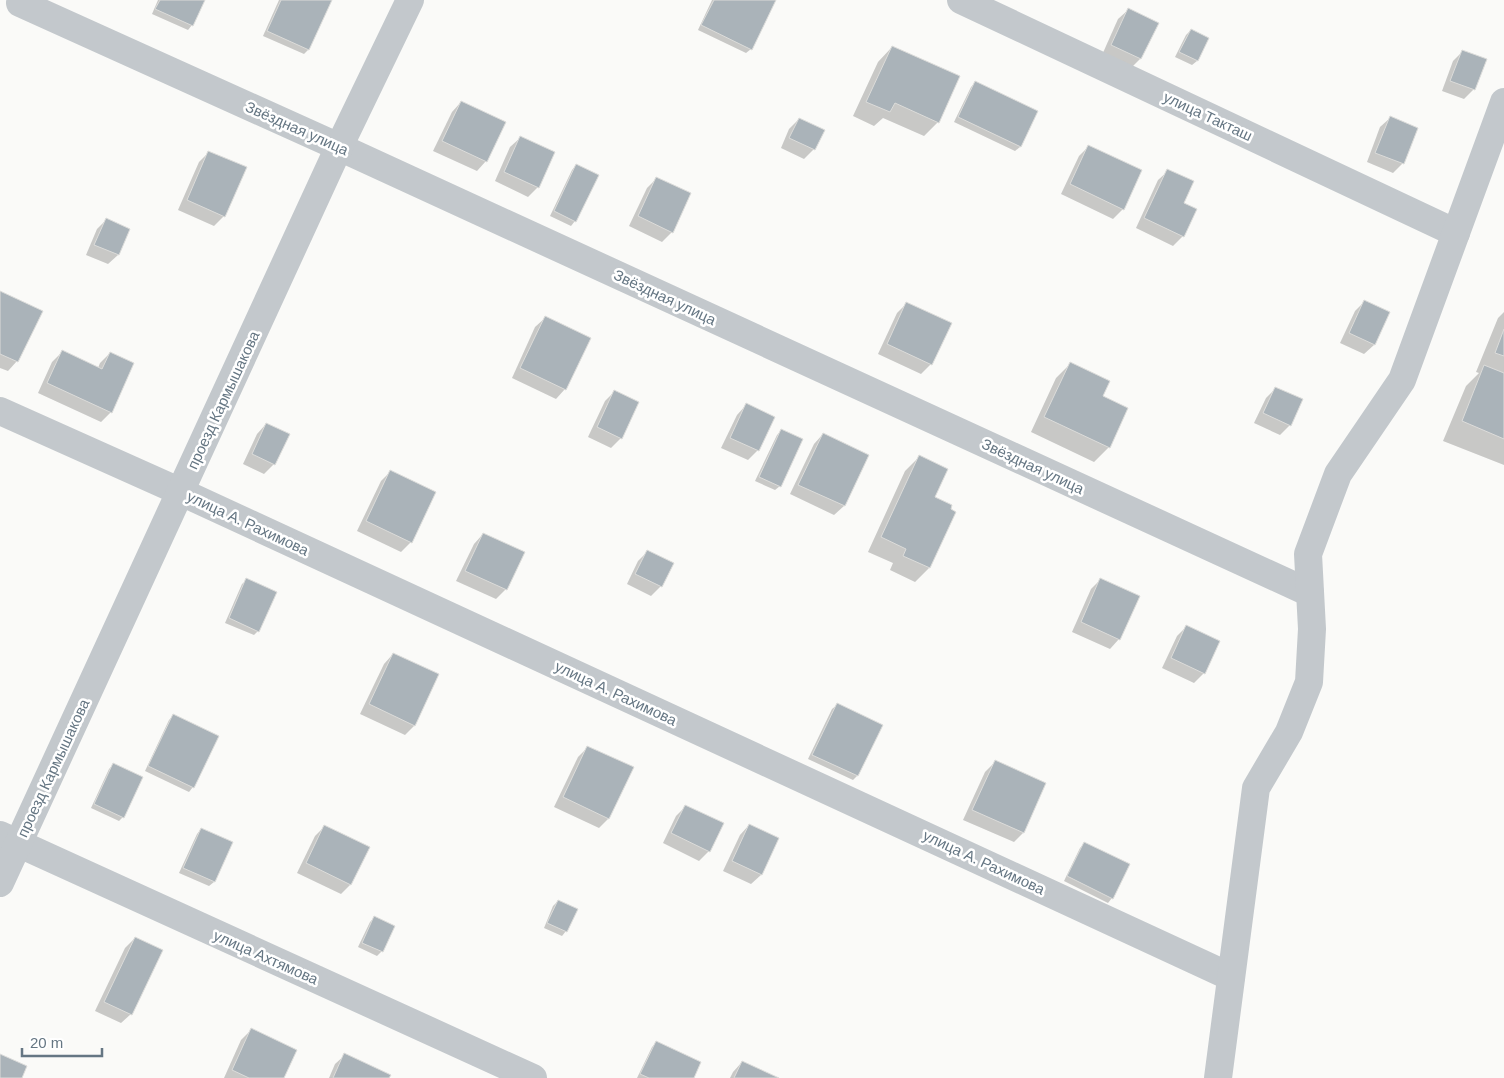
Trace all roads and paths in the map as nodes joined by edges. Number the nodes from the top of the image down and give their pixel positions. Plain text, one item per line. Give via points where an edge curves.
1 (410, 0) edge
2 (961, 0) edge
3 (20, 3) dead end
4 (1504, 102) edge
5 (339, 147) junction
6 (1456, 233) junction
7 (0, 411) edge
8 (181, 492) junction
9 (1310, 593) junction
10 (9, 839) edge
11 (0, 883) edge
12 (1231, 977) junction
13 (533, 1078) edge
14 (1218, 1078) edge

1 - 5 street, проезд Кармышакова
2 - 6 street, улица Такташ
3 - 5 street, Звёздная улица
4 - 6 street
5 - 8 street, проезд Кармышакова
5 - 9 street, Звёздная улица
6 - 9 street via 1402,380 1338,474 1308,554
7 - 8 street, улица А. Рахимова
8 - 10 street, проезд Кармышакова
8 - 12 street, улица А. Рахимова
9 - 12 street via 1309,682 1289,732 1256,788
10 - 11 street, проезд Кармышакова
10 - 13 street, улица Ахтямова
12 - 14 street

